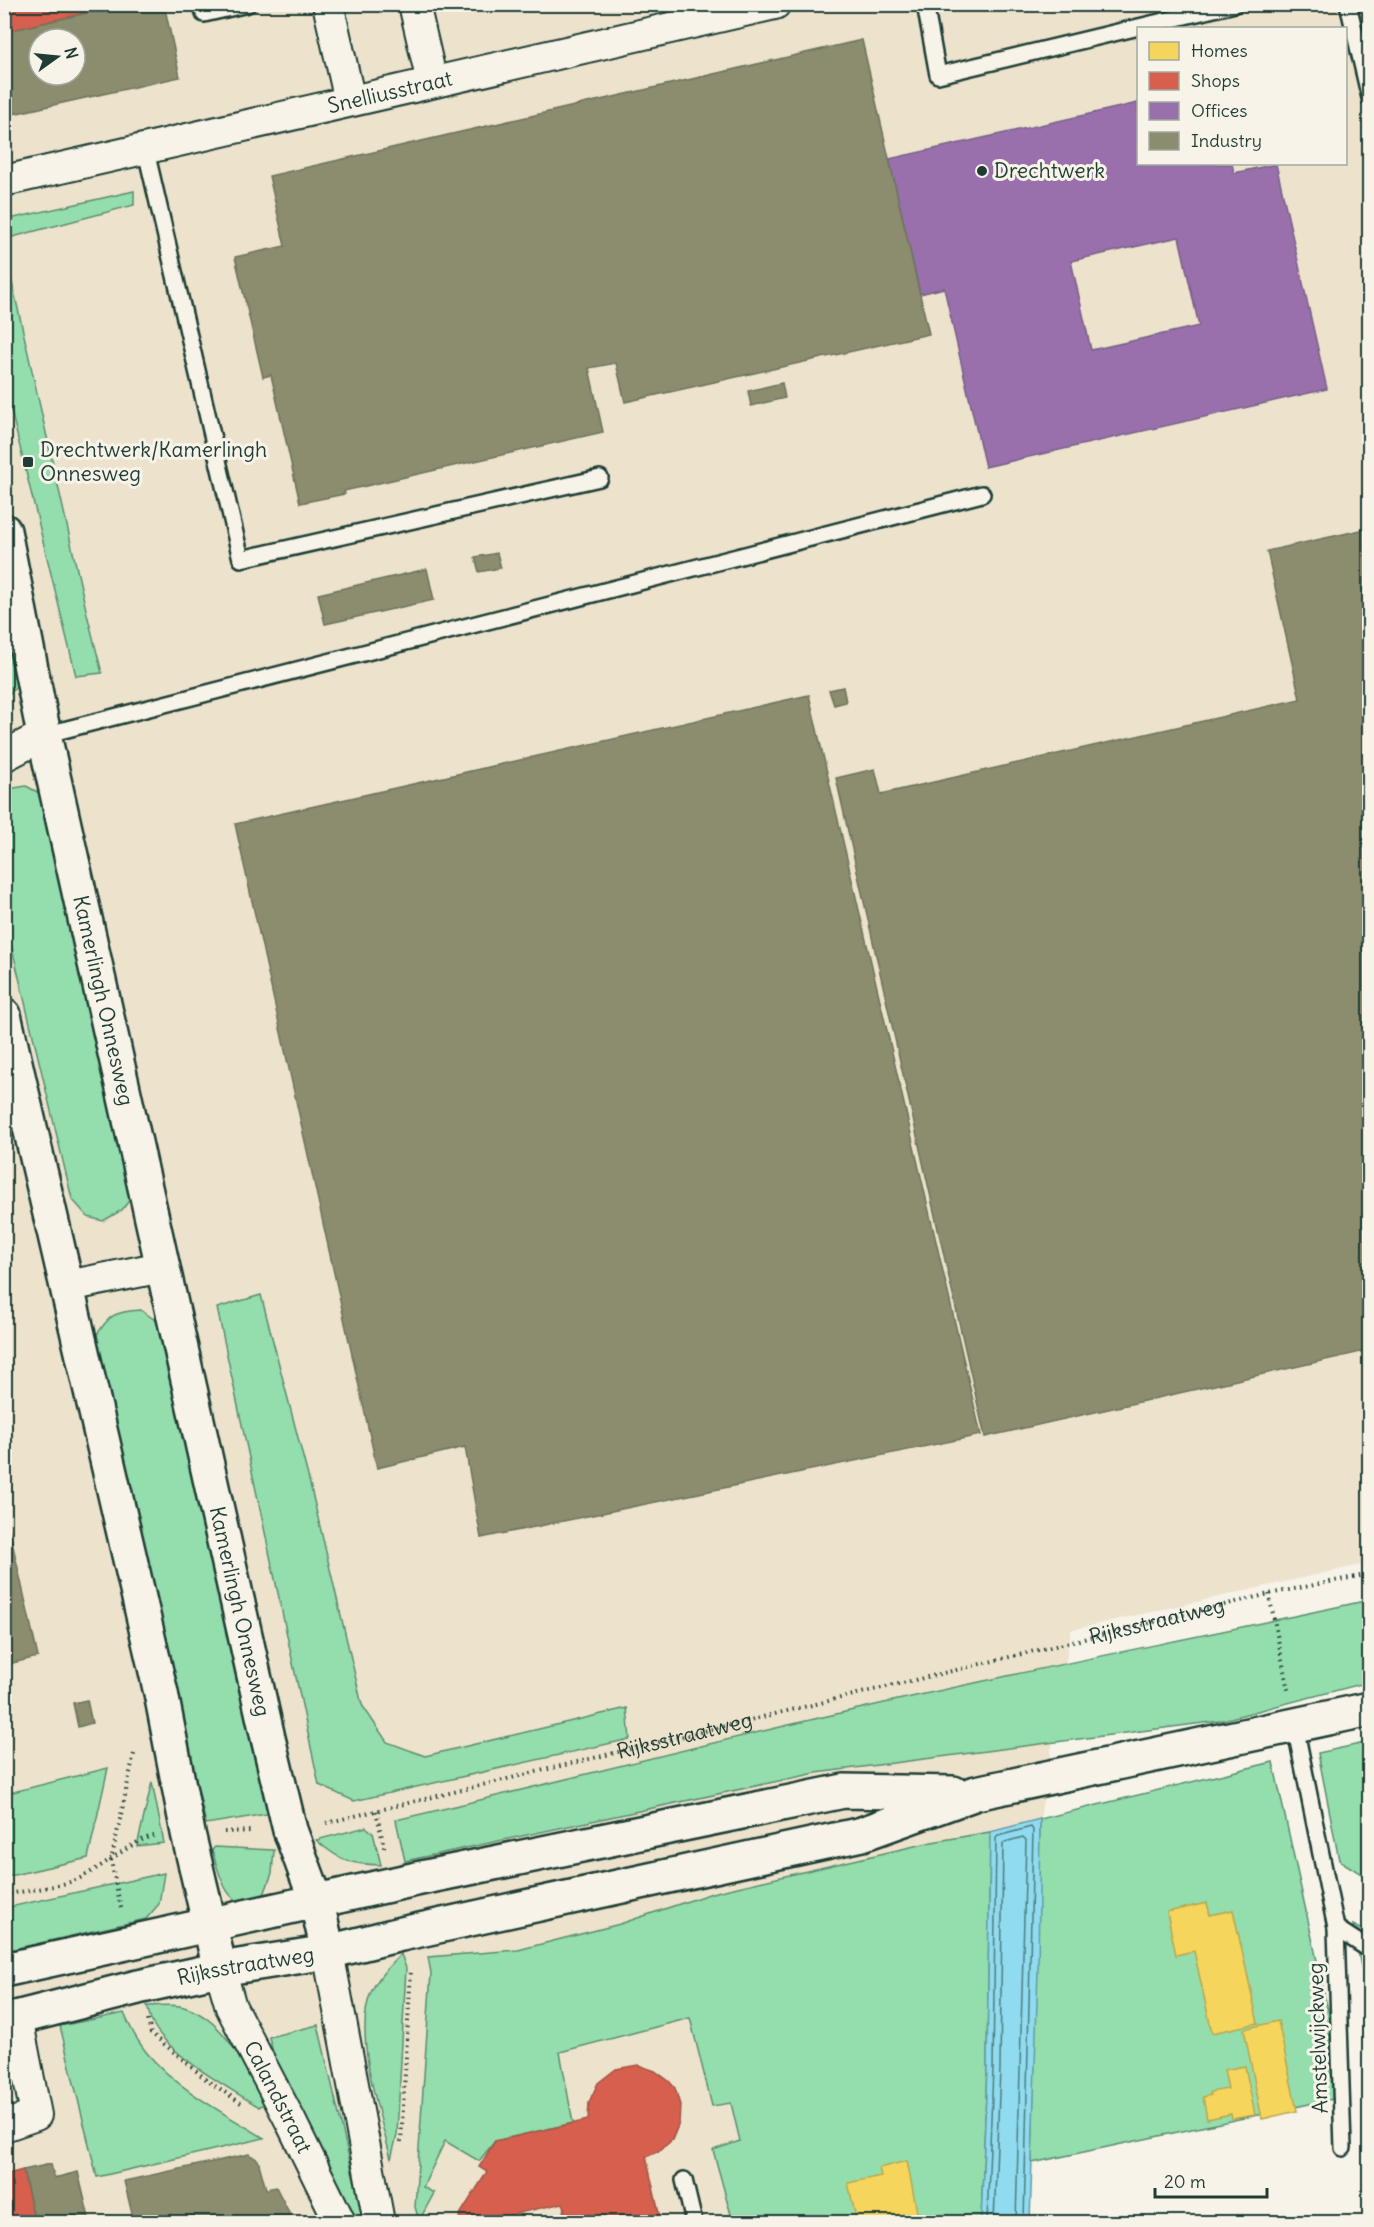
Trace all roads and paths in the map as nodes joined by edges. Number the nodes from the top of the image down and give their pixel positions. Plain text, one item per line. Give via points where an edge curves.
1 (202, 4) edge
2 (248, 4) edge
3 (328, 4) edge
4 (414, 4) edge
5 (775, 4) edge
6 (925, 4) edge
7 (1234, 4) edge
8 (1348, 4) edge
9 (1137, 27) edge
10 (1138, 27) edge
11 (432, 82) junction
12 (1370, 98) edge
13 (350, 100) junction
14 (145, 147) junction
15 (4, 181) edge
16 (600, 478) dead end
17 (982, 494) dead end
18 (4, 531) edge
19 (44, 735) junction
20 (4, 756) edge
21 (4, 1015) edge
22 (162, 1267) junction
23 (68, 1286) junction
24 (1370, 1574) edge
25 (1269, 1594) junction
26 (1370, 1709) edge
27 (1295, 1726) junction
28 (976, 1793) junction
29 (376, 1811) junction
30 (290, 1830) junction
31 (188, 1833) junction
32 (392, 1885) junction
33 (4, 1895) edge
34 (317, 1903) junction
35 (209, 1926) junction
36 (1336, 1928) junction
37 (401, 1934) junction
38 (1370, 1950) edge
39 (328, 1952) junction
40 (220, 1969) junction
41 (4, 1970) edge
42 (11, 2019) edge
43 (4, 2127) edge
44 (400, 2145) dead end
45 (1343, 2148) dead end
46 (684, 2180) dead end
47 (340, 2223) edge
48 (380, 2223) edge
49 (694, 2223) edge

1 - 2 lane via 204,14
3 - 13 street
4 - 11 street
5 - 11 street, Snelliusstraat
6 - 9 lane via 938,75
7 - 10 lane
8 - 12 lane
11 - 13 street, Snelliusstraat
13 - 14 street, Snelliusstraat
14 - 15 street, Snelliusstraat
14 - 16 lane via 241,559
17 - 19 lane
18 - 19 street, Kamerlingh Onnesweg
19 - 20 street
19 - 22 street, Kamerlingh Onnesweg
21 - 23 street
22 - 23 street
22 - 30 street, Kamerlingh Onnesweg
23 - 31 street via 161,1693
24 - 25 path, Rijksstraatweg
25 - 27 path
25 - 29 path, Rijksstraatweg
26 - 27 street, Rijksstraatweg
27 - 28 street, Rijksstraatweg
27 - 36 lane, Amstelwijckweg
28 - 32 street, Rijksstraatweg via 844,1791
28 - 37 street, Rijksstraatweg via 862,1834
29 - 30 path, Rijksstraatweg
29 - 32 path
30 - 31 path, Rijksstraatweg
30 - 34 street, Kamerlingh Onnesweg
31 - 33 path, Rijksstraatweg via 146,1837 74,1881
31 - 35 street
32 - 34 street, Rijksstraatweg
34 - 35 street, Rijksstraatweg
34 - 39 street, Kamerlingh Onnesweg
35 - 40 street
35 - 41 street, Rijksstraatweg
36 - 38 lane
36 - 45 lane, Amstelwijckweg
37 - 39 street, Rijksstraatweg
37 - 44 path via 411,1966
39 - 40 street, Rijksstraatweg
39 - 48 street
40 - 42 street, Rijksstraatweg
40 - 47 street, Calandstraat via 231,2007
42 - 43 street via 36,2115
46 - 49 lane

